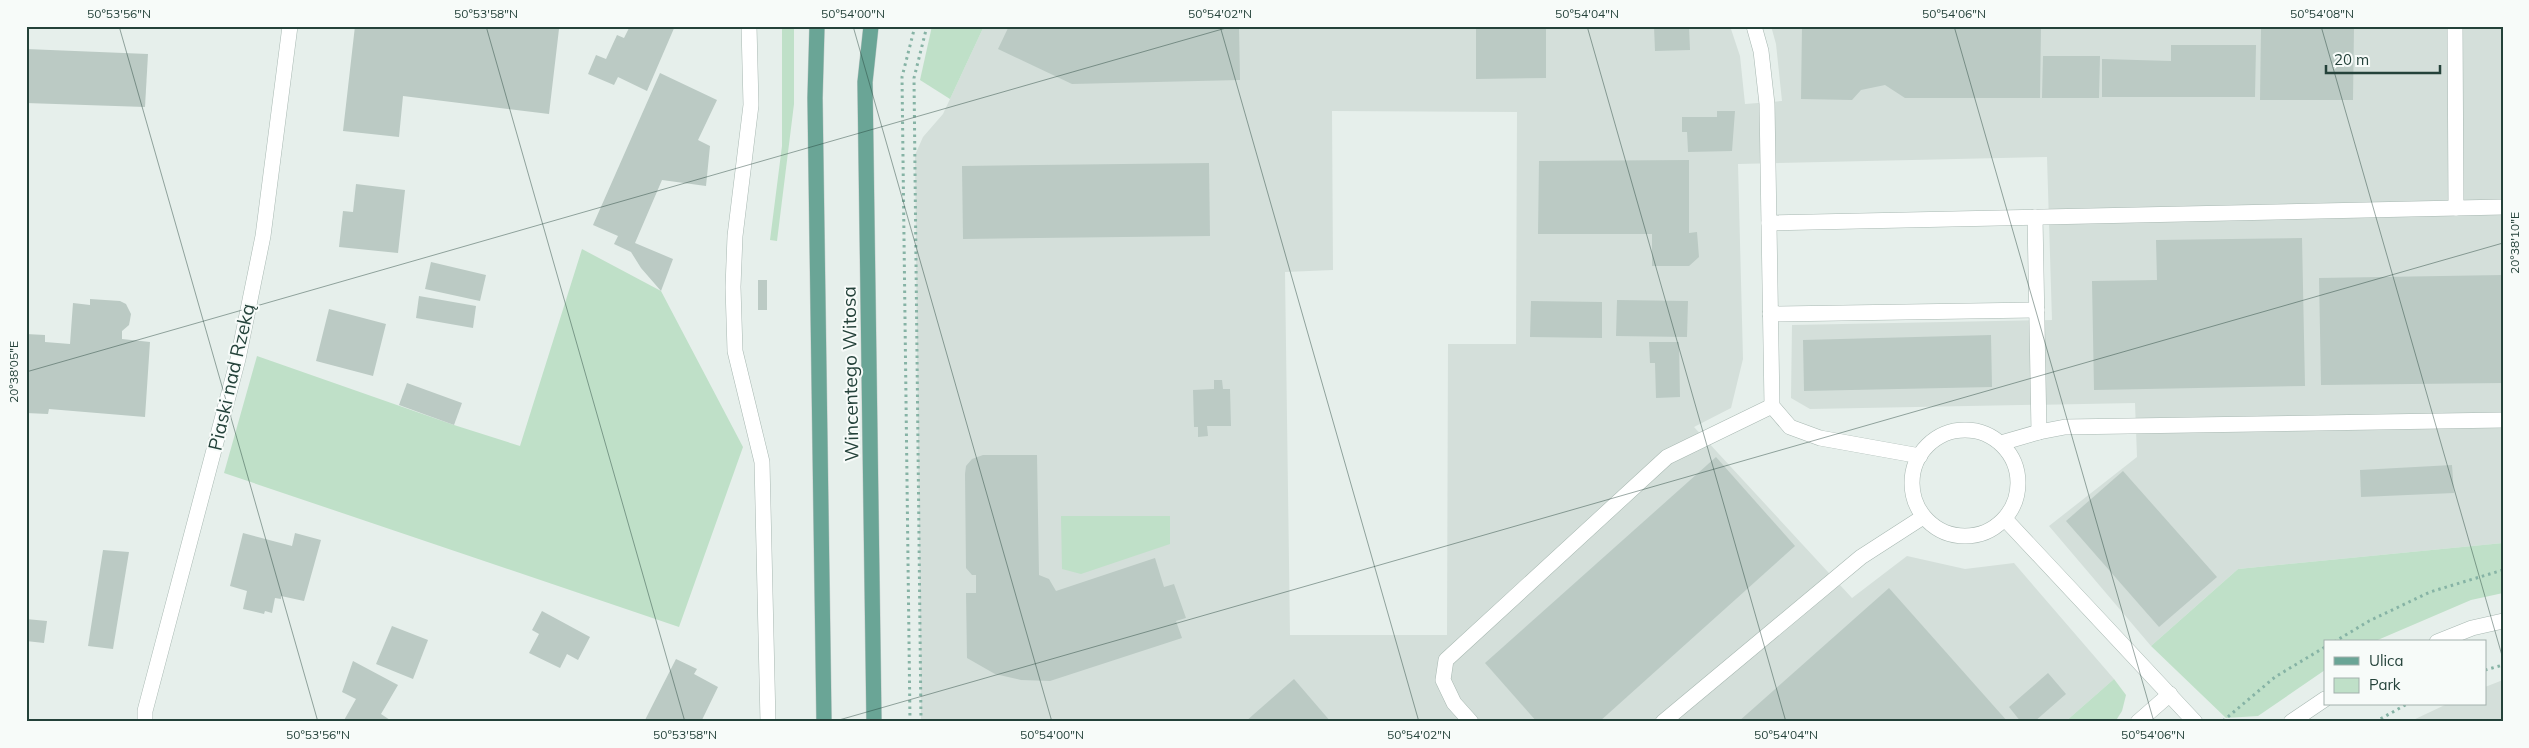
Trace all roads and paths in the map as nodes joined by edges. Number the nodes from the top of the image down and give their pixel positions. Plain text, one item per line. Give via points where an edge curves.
1 (290, 26) edge
2 (749, 26) edge
3 (817, 26) edge
4 (871, 26) edge
5 (915, 26) edge
6 (927, 26) edge
7 (1754, 26) edge
8 (2455, 26) edge
9 (2503, 207) edge
10 (2456, 208) junction
11 (2035, 217) junction
12 (1769, 223) junction
13 (2037, 310) junction
14 (1770, 314) junction
15 (1772, 406) junction
16 (2503, 420) edge
17 (2039, 432) junction
18 (2001, 443) junction
19 (1920, 456) junction
20 (1923, 517) junction
21 (2005, 519) junction
22 (2503, 570) edge
23 (2503, 620) edge
24 (2337, 640) edge
25 (2443, 640) edge
26 (2324, 648) edge
27 (2503, 665) edge
28 (2486, 670) edge
29 (2170, 694) junction
30 (2324, 700) edge
31 (2404, 706) edge
32 (144, 722) edge
33 (768, 722) edge
34 (824, 722) edge
35 (874, 722) edge
36 (910, 722) edge
37 (921, 722) edge
38 (1471, 722) edge
39 (1663, 722) edge
40 (2138, 722) edge
41 (2195, 722) edge
42 (2222, 722) edge
43 (2291, 722) edge
44 (2376, 722) edge

1 - 32 street, Piaski nad Rzeką via 262,236 238,359
2 - 33 street via 751,106 735,236 734,333 735,351 762,462
3 - 34 main road, Wincentego Witosa
4 - 35 main road, Wincentego Witosa via 865,82
5 - 36 path via 902,77
6 - 37 path via 914,78
7 - 12 street via 1761,51 1767,104
8 - 10 street
9 - 10 street
10 - 11 street
11 - 12 street
11 - 13 street
12 - 14 street
13 - 14 street
13 - 17 street
14 - 15 street
15 - 19 street via 1790,427 1820,438
15 - 38 street via 1667,457 1446,660 1444,680 1454,703
16 - 17 street via 2065,427
17 - 18 street
18 - 19 street via 1987,434 1953,431 1938,437
18 - 21 street via 2012,456 2018,472 2014,505
19 - 20 street via 1912,482 1915,501
20 - 21 street via 1937,529 1954,536 1973,536 1991,531
20 - 39 street via 1854,562
21 - 29 street
22 - 24 path via 2430,592 2369,620
23 - 25 street
26 - 42 path via 2275,677
27 - 28 path
29 - 40 street
29 - 41 street
30 - 43 street
31 - 44 path

